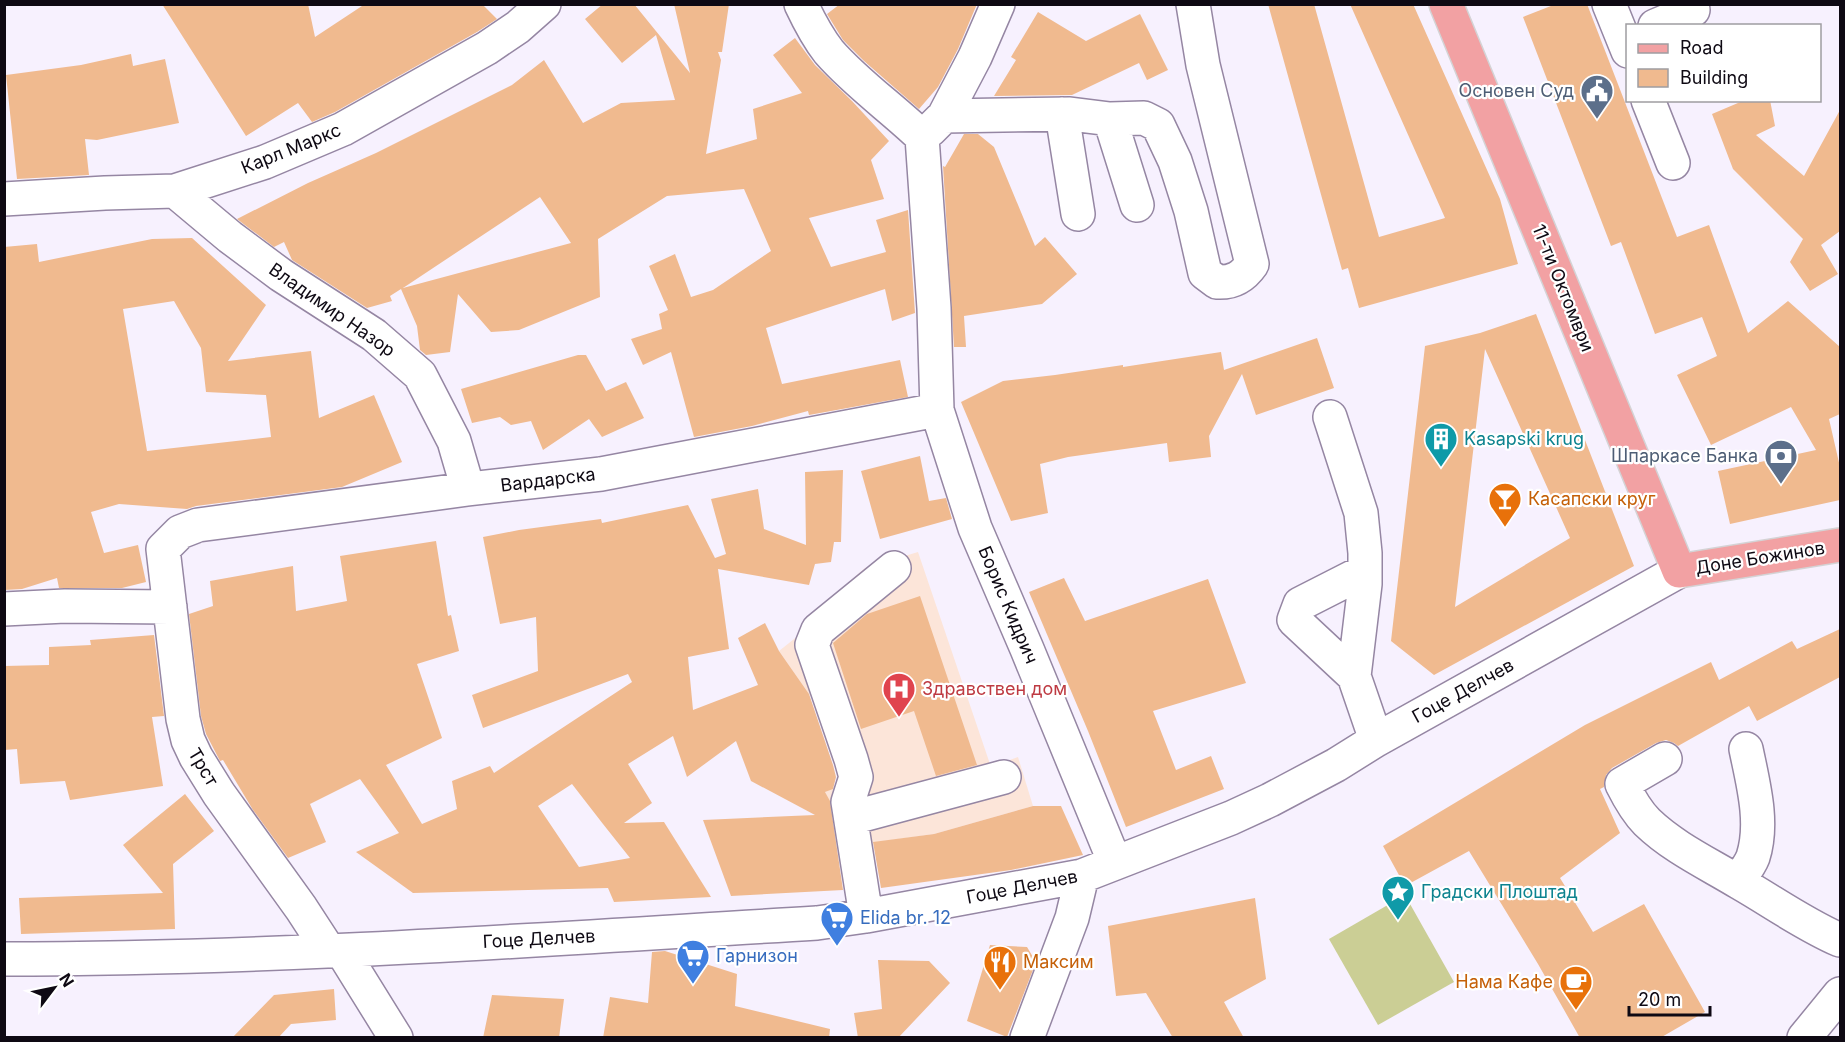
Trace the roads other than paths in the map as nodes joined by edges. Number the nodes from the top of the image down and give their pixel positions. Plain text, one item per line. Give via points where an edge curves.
1 (544, 4) edge
2 (801, 4) edge
3 (998, 4) edge
4 (1193, 4) edge
5 (1446, 4) edge
6 (1609, 4) edge
7 (1693, 10) dead end
8 (1660, 24) edge
9 (1626, 42) edge
10 (1649, 102) edge
11 (1062, 114) junction
12 (1110, 119) junction
13 (933, 127) junction
14 (1673, 163) dead end
15 (175, 191) junction
16 (4, 199) edge
17 (1137, 205) dead end
18 (1078, 214) dead end
19 (937, 410) junction
20 (1330, 417) dead end
21 (468, 489) junction
22 (1840, 545) edge
23 (163, 549) joint
24 (894, 568) dead end
25 (1679, 571) junction
26 (1365, 584) junction
27 (170, 607) junction
28 (4, 609) edge
29 (1354, 676) junction
30 (1376, 740) junction
31 (1746, 749) dead end
32 (1665, 759) dead end
33 (1004, 777) dead end
34 (851, 818) junction
35 (1115, 863) junction
36 (1082, 876) junction
37 (1738, 881) junction
38 (866, 916) junction
39 (1840, 940) edge
40 (335, 951) junction
41 (4, 959) edge
42 (1840, 994) edge
43 (396, 1038) edge
44 (1027, 1038) edge
45 (1804, 1038) edge

1 - 15 street, Карл Маркс via 487,48 343,129 265,162
2 - 13 street via 829,52 864,86 901,117
3 - 13 street via 975,57
4 - 12 street via 1203,65 1252,264 1245,274 1225,283 1205,273 1191,211 1158,125 1144,118
5 - 25 main road, 11-ти Октомври
6 - 9 street
7 - 8 street
10 - 14 street
11 - 12 street
11 - 13 street
11 - 18 street
12 - 17 street
13 - 19 street, Борис Кидрич
15 - 16 street, Карл Маркс
15 - 21 street, Владимир Назор via 281,275 374,335 420,375 454,441
19 - 21 street, Вардарска via 601,474
19 - 35 street, Борис Кидрич via 975,528
20 - 26 street via 1361,513
21 - 23 street, Вардарска via 198,525 180,532
22 - 25 main road, Доне Божинов
23 - 27 street, Трст
24 - 34 street via 818,630 812,645 854,768 848,802
25 - 30 street, Гоце Делчев
26 - 29 street
26 - 29 street via 1353,578 1300,603 1294,620
27 - 28 street
27 - 40 street, Трст via 183,719 196,757
29 - 30 street
30 - 35 street, Гоце Делчев via 1270,800
31 - 37 street via 1758,828 1753,858
32 - 37 street via 1622,784 1631,803 1664,836
33 - 34 street
34 - 38 street
35 - 36 street, Гоце Делчев
36 - 38 street, Гоце Делчев
36 - 44 street via 1072,918
37 - 39 street
38 - 40 street, Гоце Делчев via 817,923
40 - 41 street, Гоце Делчев
40 - 43 street, Трст
42 - 45 street

